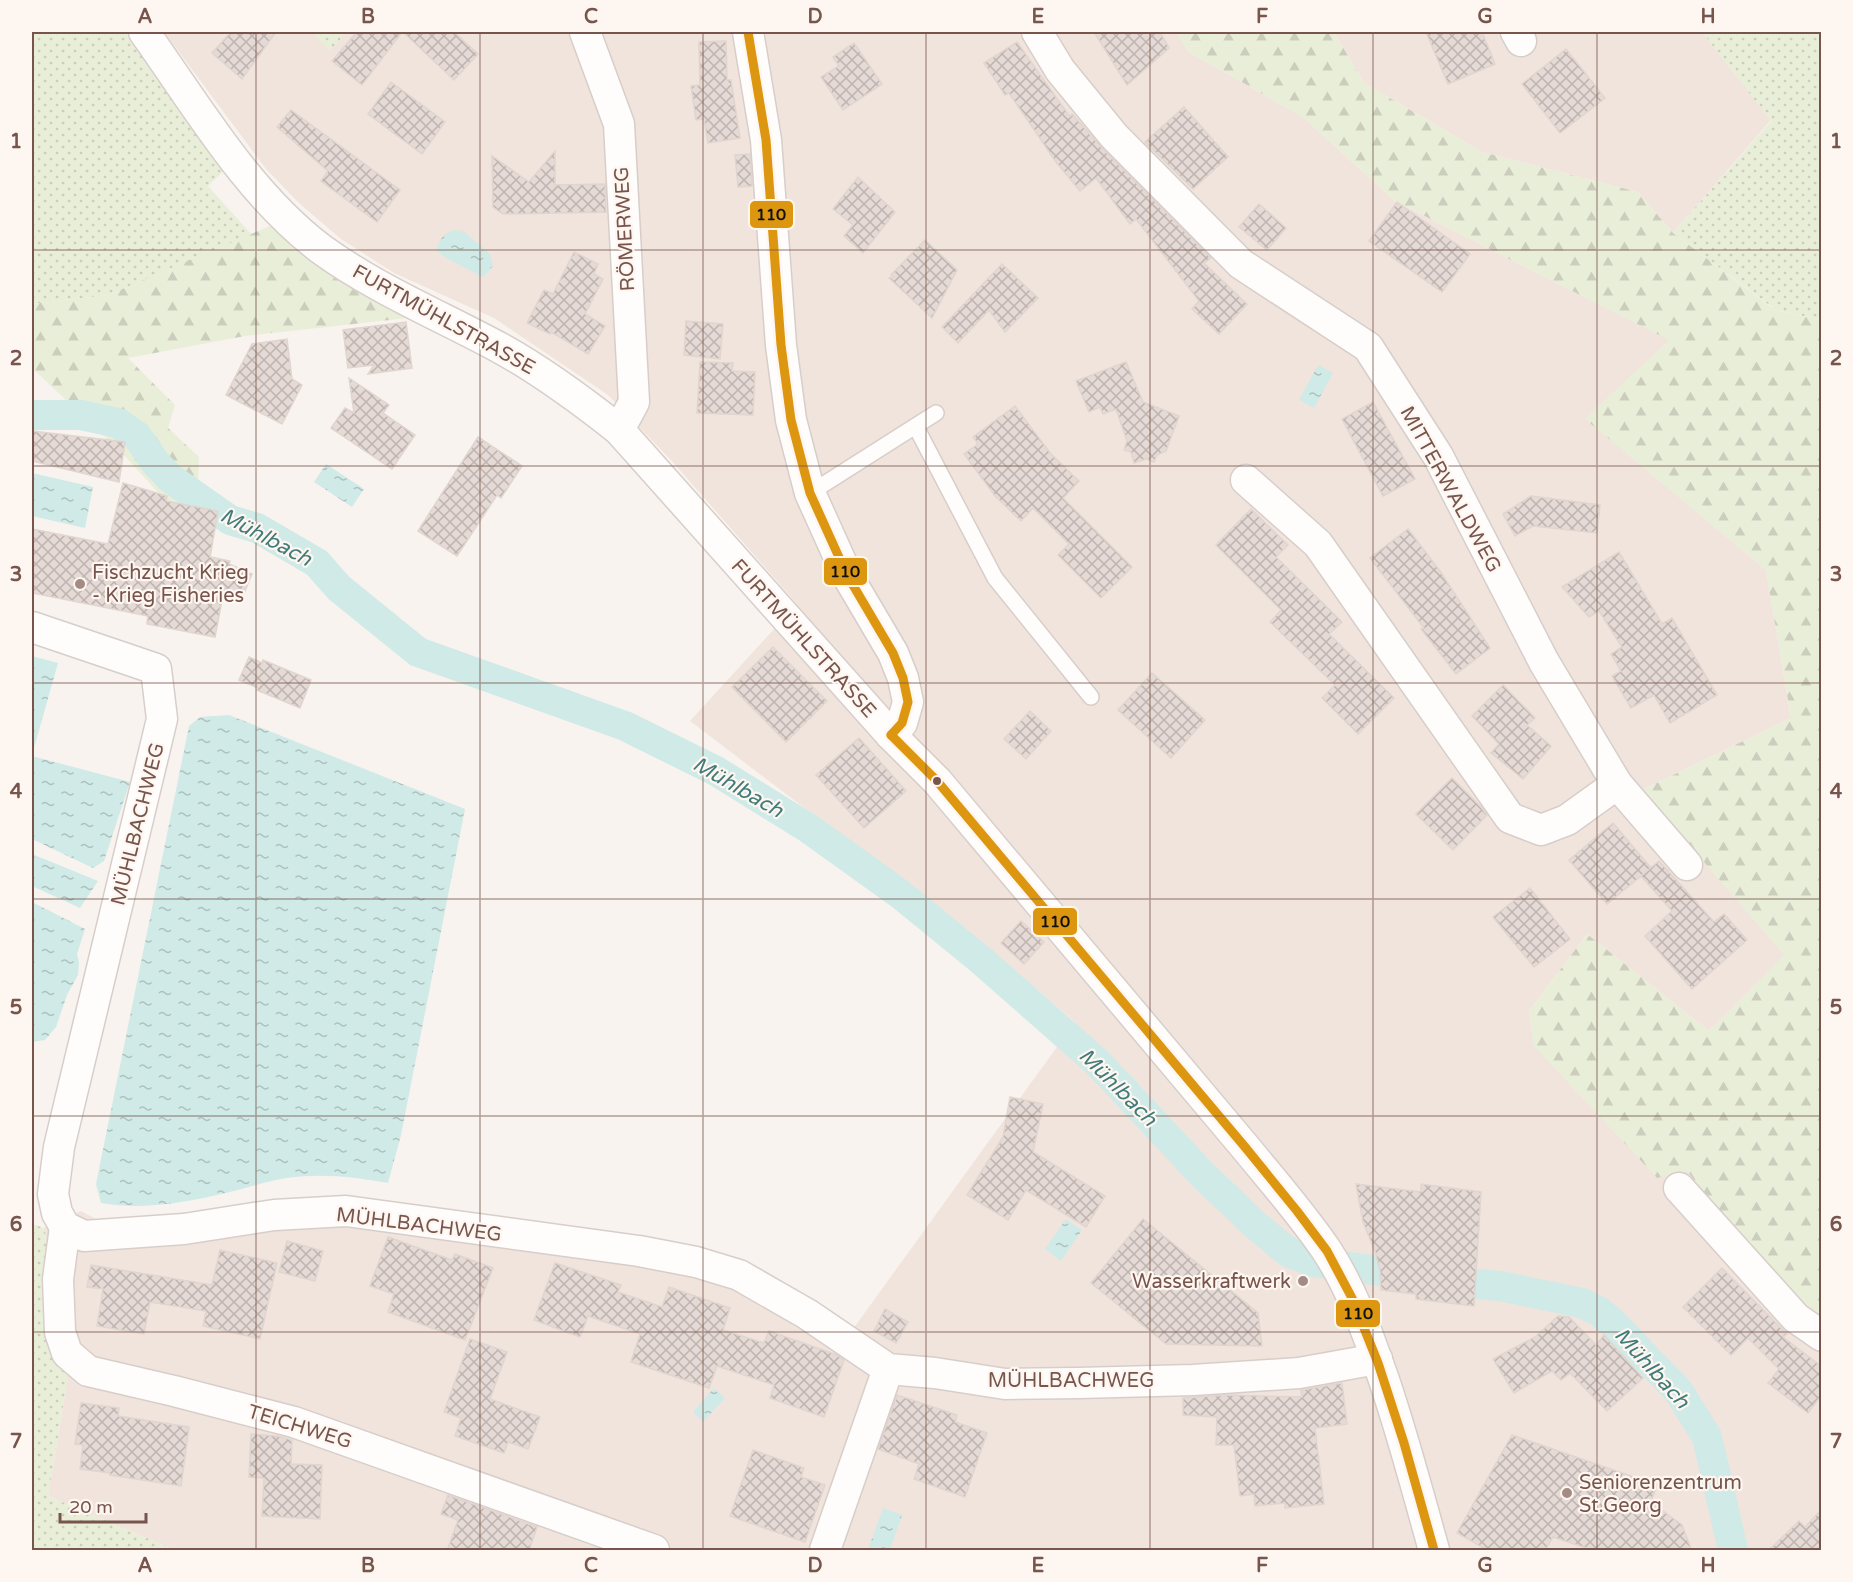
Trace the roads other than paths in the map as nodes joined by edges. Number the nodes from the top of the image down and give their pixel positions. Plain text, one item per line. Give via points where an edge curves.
1 (144, 32) edge
2 (585, 32) edge
3 (748, 32) edge
4 (1037, 32) edge
5 (936, 413) dead end
6 (916, 426) junction
7 (619, 430) junction
8 (1246, 480) dead end
9 (810, 493) junction
10 (32, 627) edge
11 (1091, 697) dead end
12 (891, 735) junction
13 (1617, 784) junction
14 (1687, 865) dead end
15 (1678, 1188) dead end
16 (65, 1227) junction
17 (1821, 1336) edge
18 (1377, 1359) junction
19 (888, 1369) junction
20 (654, 1551) edge
21 (825, 1551) edge
22 (1434, 1551) edge

1 - 7 street, FURTMÜHLSTRASSE via 234,158 274,206 321,248 371,280 510,354 573,394
2 - 7 street, RÖMERWEG via 619,124 634,402
3 - 9 street via 766,140 789,409
4 - 13 street, MITTERWALDWEG via 1060,70 1114,136 1241,264 1368,347 1438,456 1544,662
5 - 6 lane
6 - 9 lane
6 - 11 lane via 995,578
7 - 12 street, FURTMÜHLSTRASSE
8 - 13 street via 1318,544 1510,818 1540,830 1567,820
9 - 12 street via 847,575 893,653 903,678 908,702 902,723
10 - 16 street, MÜHLBACHWEG via 156,669 162,719 59,1147 53,1194
12 - 18 street, FURTMÜHLSTRASSE via 937,781 1294,1206 1327,1251 1350,1292
13 - 14 street, MITTERWALDWEG
15 - 17 street via 1796,1318
16 - 19 street, MÜHLBACHWEG via 84,1236 346,1211 639,1251 739,1275 807,1314
16 - 20 street, TEICHWEG via 58,1279 60,1332 67,1353 88,1371 294,1422
18 - 19 street, MÜHLBACHWEG via 1299,1373 1058,1383 1005,1384
18 - 22 street, FURTMÜHLSTRASSE
19 - 21 street

